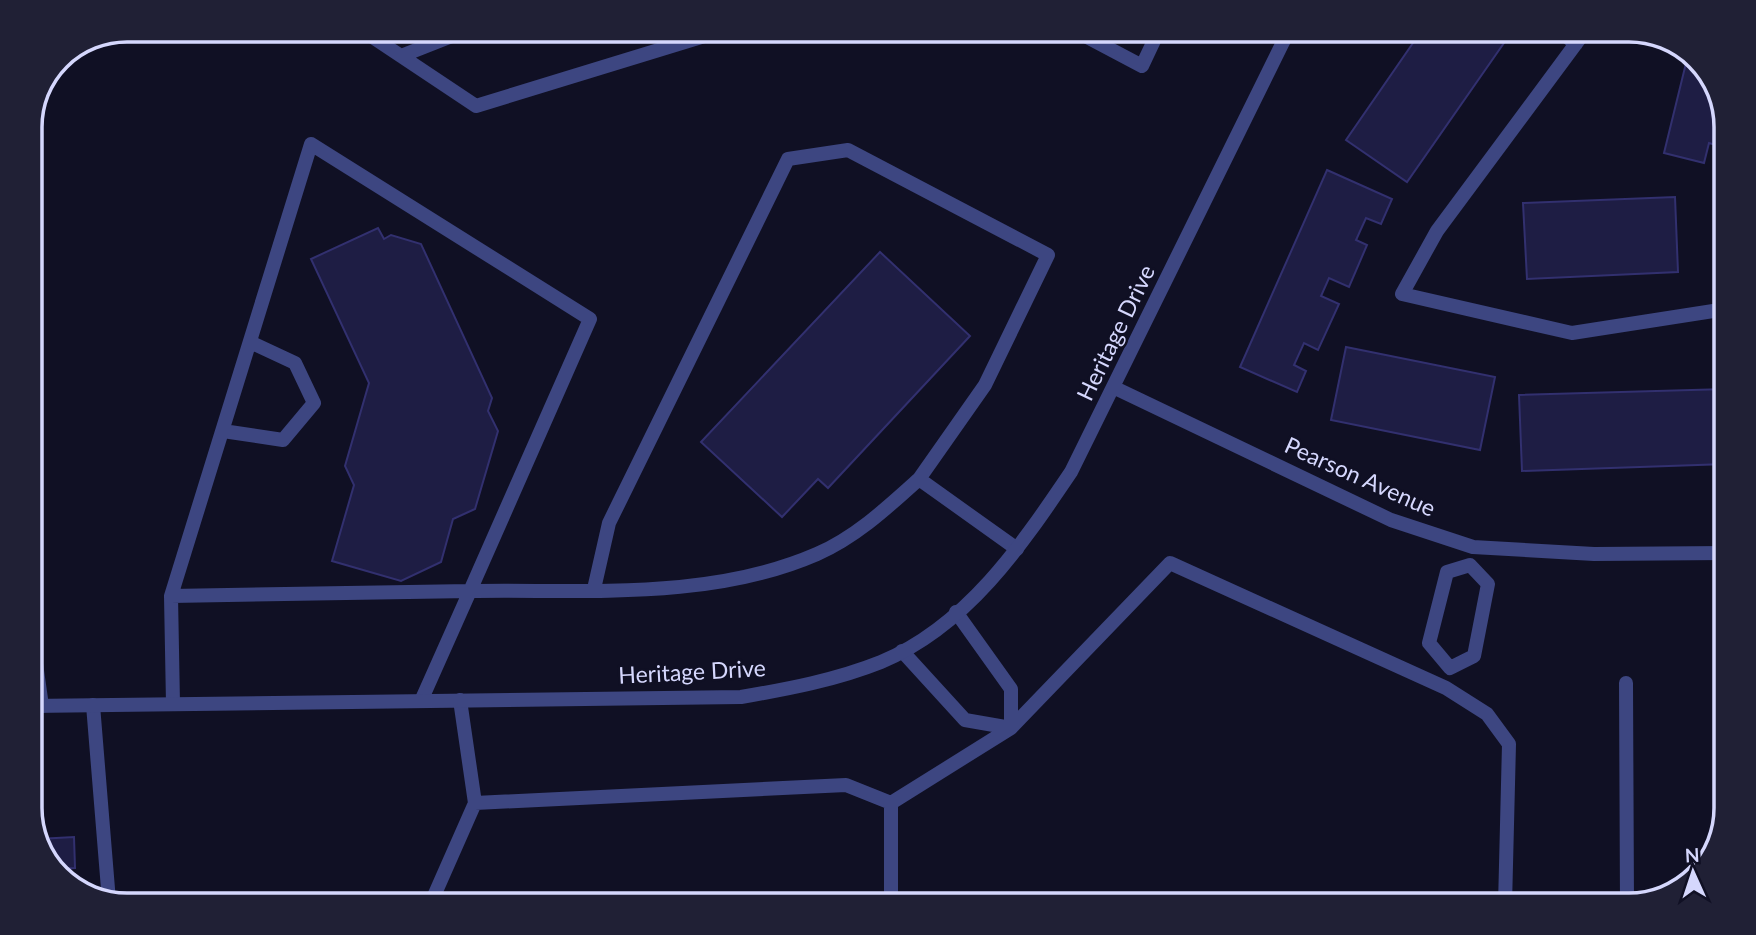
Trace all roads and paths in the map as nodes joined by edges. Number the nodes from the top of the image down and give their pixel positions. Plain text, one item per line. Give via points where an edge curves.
1 (381, 42) edge
2 (435, 42) edge
3 (685, 42) edge
4 (1109, 42) edge
5 (1153, 42) edge
6 (1284, 42) edge
7 (1574, 42) edge
8 (1577, 44) joint
9 (401, 55) junction
10 (1714, 311) edge
11 (250, 342) junction
12 (1115, 388) junction
13 (222, 431) junction
14 (919, 479) junction
15 (1473, 547) junction
16 (1017, 549) junction
17 (1714, 552) edge
18 (1470, 565) junction
19 (594, 589) junction
20 (470, 592) junction
21 (172, 596) junction
22 (956, 612) junction
23 (902, 651) junction
24 (1450, 668) junction
25 (1626, 683) dead end
26 (1446, 688) junction
27 (460, 700) junction
28 (421, 701) junction
29 (173, 704) junction
30 (93, 705) junction
31 (42, 706) edge
32 (1012, 729) junction
33 (475, 803) junction
34 (891, 803) junction
35 (108, 890) edge
36 (435, 893) edge
37 (891, 893) edge
38 (1505, 893) edge
39 (1628, 893) edge

1 - 9 street
2 - 9 street
3 - 9 street via 476,106
4 - 5 street via 1142,66
6 - 12 street, Heritage Drive
7 - 8 street
8 - 10 street via 1437,231 1402,294 1572,333
11 - 13 street
11 - 13 street via 295,363 314,403 283,440
11 - 20 street via 311,144 590,319
12 - 15 street, Pearson Avenue via 1391,520
12 - 16 street, Heritage Drive via 1071,472
13 - 21 street
14 - 16 street
14 - 19 street via 871,522 818,553 750,578 677,587
14 - 19 street via 985,385 1048,255 848,150 788,159 609,523
15 - 17 street, Pearson Avenue via 1594,554
15 - 18 street
16 - 22 street, Heritage Drive via 989,584
18 - 24 street via 1488,584 1486,596 1474,656
18 - 24 street via 1447,572 1429,642
19 - 20 street
20 - 21 street
20 - 28 street
21 - 29 street
22 - 23 street, Heritage Drive
22 - 32 street via 1012,689
23 - 27 street, Heritage Drive via 809,685 741,697
23 - 32 street via 965,720
24 - 26 street
25 - 39 street
26 - 32 street via 1170,563
26 - 38 street via 1487,714 1509,744
27 - 28 street, Heritage Drive
27 - 33 street
28 - 29 street, Heritage Drive
29 - 30 street, Heritage Drive
30 - 31 street, Heritage Drive
30 - 35 street
32 - 34 street
33 - 34 street via 846,785
33 - 36 street
34 - 37 street

